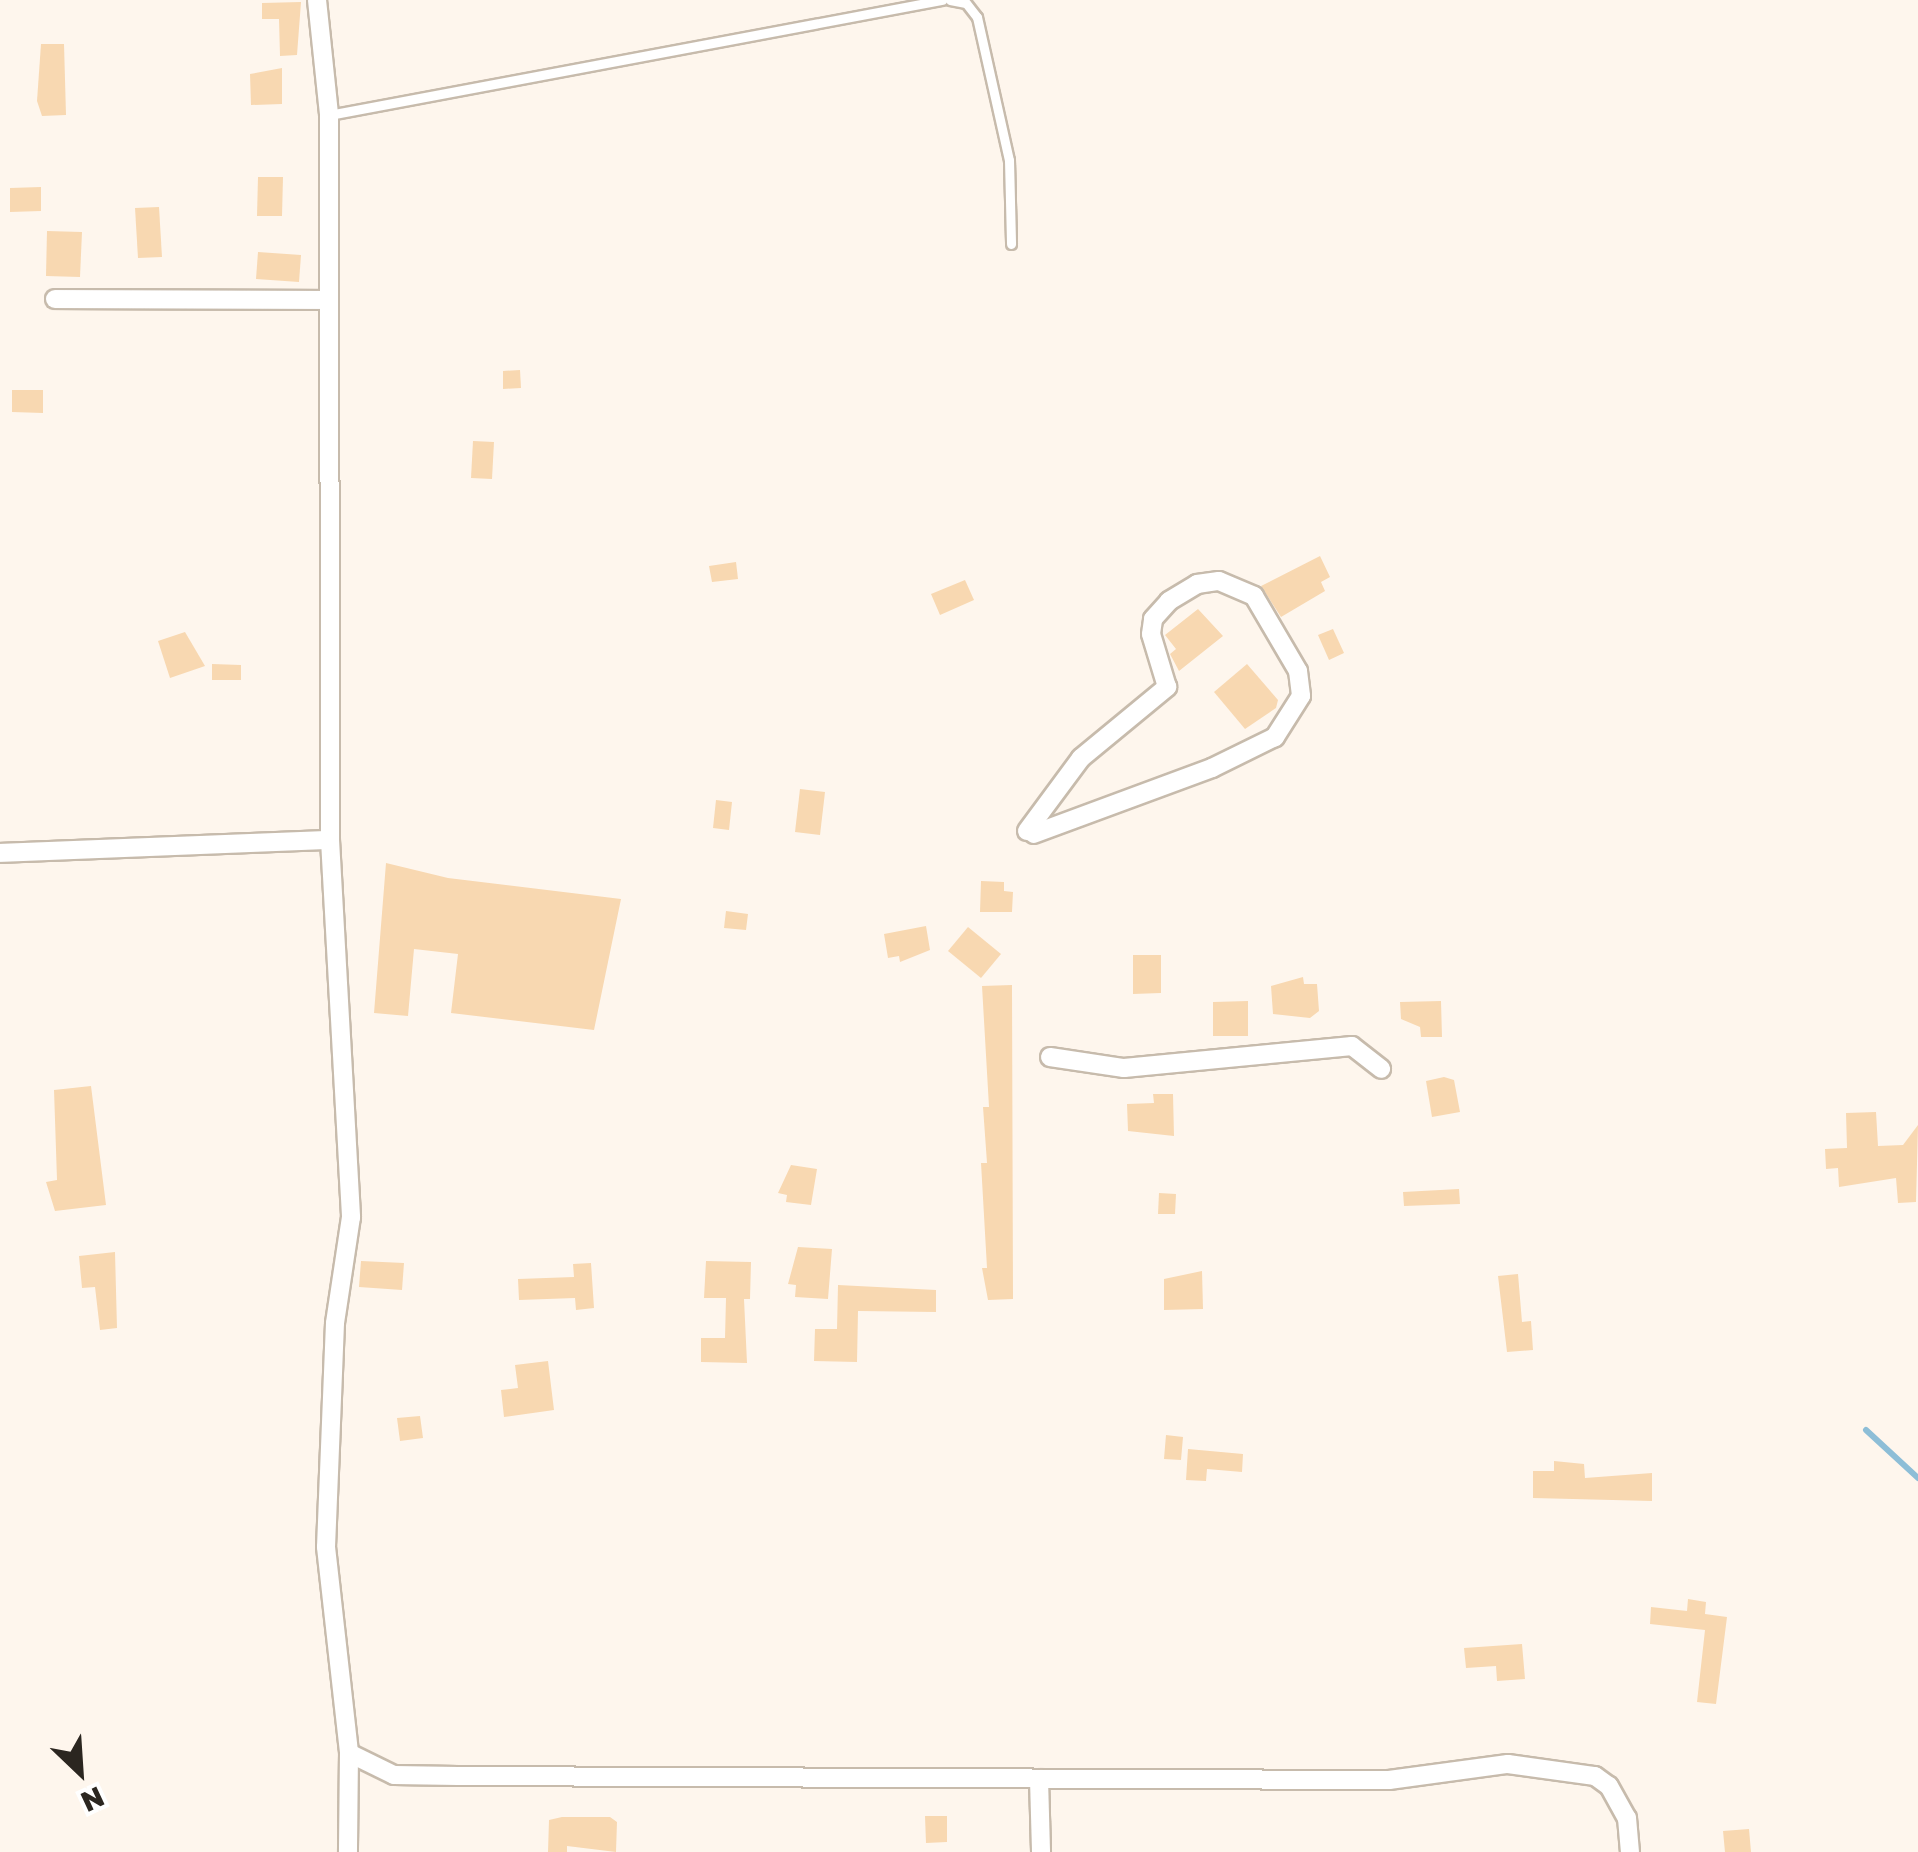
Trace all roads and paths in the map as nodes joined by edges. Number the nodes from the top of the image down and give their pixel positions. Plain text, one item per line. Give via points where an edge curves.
1 (317, 0) edge
2 (942, 0) edge
3 (950, 0) edge
4 (329, 115) junction
5 (1010, 244) dead end
6 (55, 299) dead end
7 (327, 300) junction
8 (1030, 832) joint
9 (330, 840) junction
10 (0, 853) edge
11 (1050, 1057) dead end
12 (1382, 1068) dead end
13 (350, 1753) junction
14 (1039, 1779) junction
15 (348, 1852) edge
16 (1042, 1852) edge
17 (1630, 1852) edge

1 - 4 street
2 - 4 lane
3 - 5 lane via 966,4 977,17 1011,177
4 - 7 street
6 - 7 street
7 - 9 street
8 - 8 street via 1212,768 1274,737 1301,696 1298,672 1254,596 1218,581 1197,584 1153,618 1151,634 1167,687 1081,758
9 - 10 street
9 - 13 street via 350,1217 336,1324 326,1547
11 - 12 street via 1124,1068 1352,1046
13 - 14 street via 394,1775
13 - 15 street
14 - 16 street
14 - 17 street via 1389,1780 1508,1764 1595,1776 1621,1802

